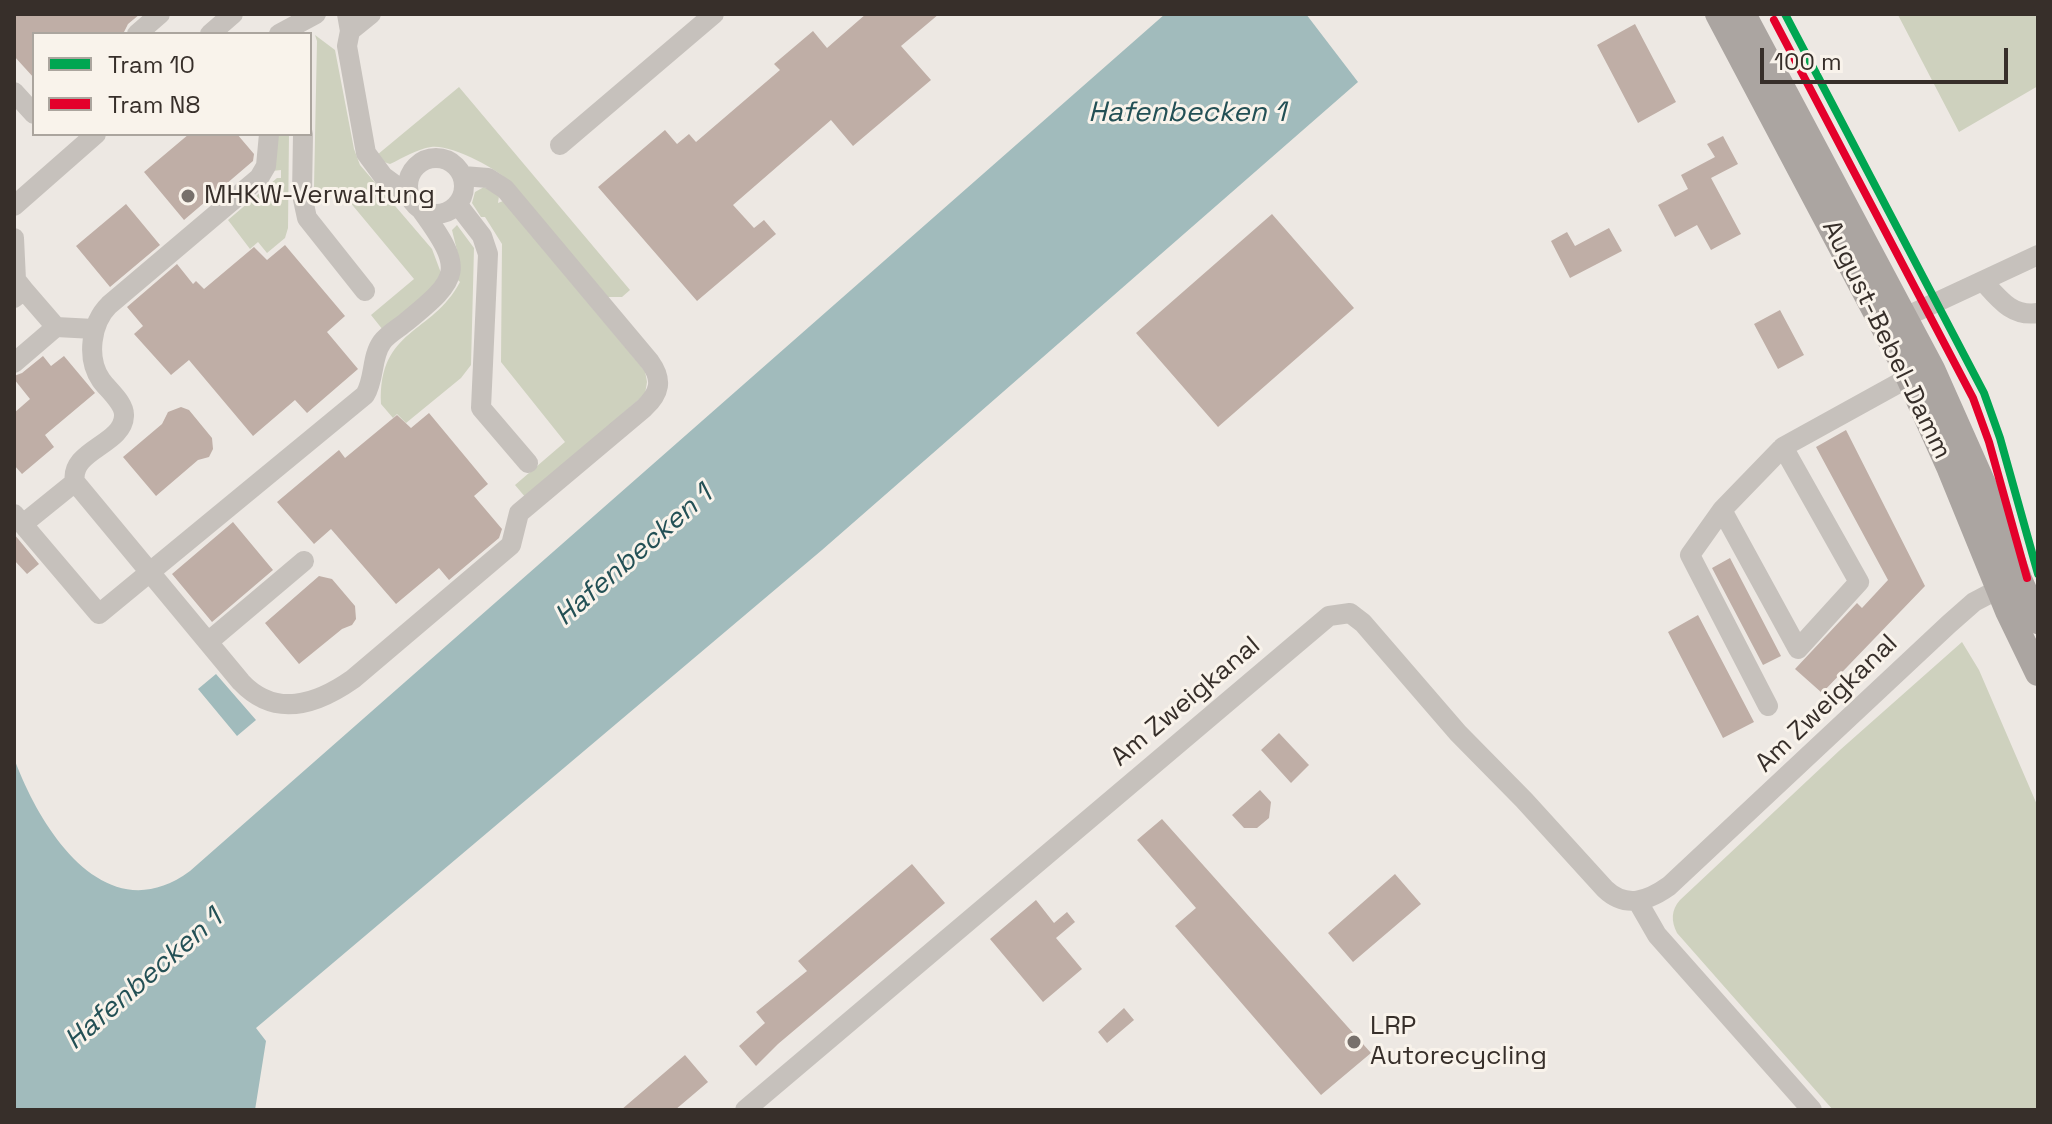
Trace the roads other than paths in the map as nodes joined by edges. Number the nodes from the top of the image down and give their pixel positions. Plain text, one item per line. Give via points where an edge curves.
1 (160, 14) edge
2 (233, 14) edge
3 (371, 14) edge
4 (714, 14) edge
5 (1718, 14) edge
6 (1743, 14) edge
7 (308, 23) edge
8 (349, 23) edge
9 (139, 32) edge
10 (212, 32) edge
11 (284, 32) edge
12 (14, 92) edge
13 (32, 112) edge
14 (94, 136) edge
15 (269, 136) edge
16 (303, 136) edge
17 (560, 145) dead end
18 (463, 176) junction
19 (416, 203) junction
20 (458, 205) junction
21 (14, 206) edge
22 (14, 238) edge
23 (2038, 255) edge
24 (1983, 281) junction
25 (365, 291) dead end
26 (19, 294) edge
27 (2038, 313) edge
28 (1895, 322) junction
29 (56, 327) junction
30 (94, 329) junction
31 (14, 363) edge
32 (1908, 378) junction
33 (1783, 447) junction
34 (528, 463) dead end
35 (75, 482) junction
36 (1722, 510) junction
37 (18, 519) edge
38 (304, 561) dead end
39 (149, 573) junction
40 (2008, 584) junction
41 (2038, 621) edge
42 (208, 642) junction
43 (2038, 673) edge
44 (1768, 706) dead end
45 (1638, 902) junction
46 (745, 1110) edge
47 (1812, 1110) edge

1 - 9 street
2 - 10 street
3 - 8 street
4 - 17 street
5 - 28 main road, August-Bebel-Damm
6 - 28 main road, August-Bebel-Damm
7 - 11 street
8 - 19 street via 347,46 366,153 383,176
12 - 13 street
14 - 21 street
15 - 30 street via 260,177 109,305
16 - 25 street via 305,214
18 - 19 street via 448,161 435,158 419,164 410,176
18 - 20 street via 465,190
18 - 42 street via 488,178 505,189 652,365 659,381 656,396 519,513 511,545 335,690 295,704 266,701 245,686
19 - 20 street via 441,214
19 - 39 street via 446,248 449,281 382,343 365,395
20 - 34 street via 482,236 488,254 481,408
22 - 26 street
23 - 24 street
24 - 27 street via 2011,309
24 - 28 street
26 - 29 street
28 - 32 main road, August-Bebel-Damm
28 - 40 main road, August-Bebel-Damm via 1941,386 1992,504
29 - 30 street
29 - 31 street
30 - 35 street via 96,371 124,415 117,431 77,466
32 - 33 street
32 - 40 main road, August-Bebel-Damm
33 - 36 street
33 - 36 street via 1859,582 1798,649
35 - 37 street
35 - 39 street
36 - 44 street via 1690,555
37 - 39 street via 99,614
38 - 42 street
39 - 42 street
40 - 41 main road, August-Bebel-Damm
40 - 43 main road, August-Bebel-Damm
40 - 45 street, Am Zweigkanal via 1974,602 1669,886
45 - 46 street, Am Zweigkanal via 1620,900 1605,889 1363,623 1350,613 1336,613
45 - 47 street via 1657,935

